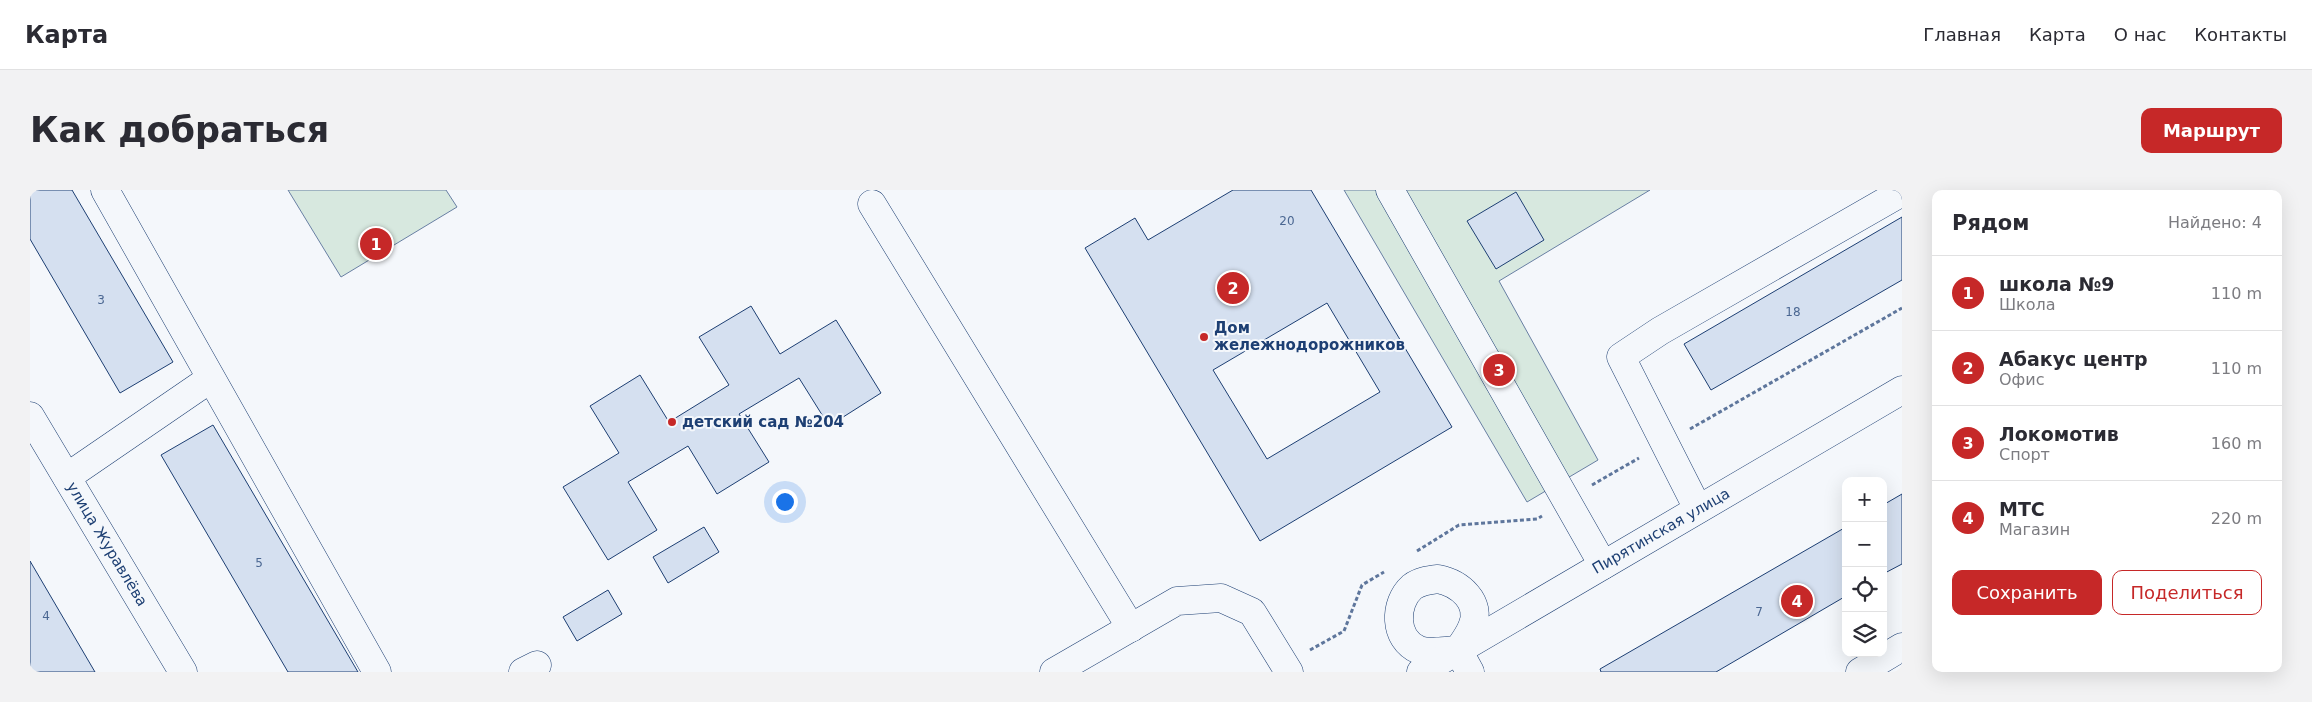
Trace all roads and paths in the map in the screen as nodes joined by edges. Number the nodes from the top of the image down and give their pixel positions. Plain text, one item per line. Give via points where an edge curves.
1 (105, 190) edge
2 (1390, 190) edge
3 (1902, 192) edge
4 (872, 204) dead end
5 (210, 379) junction
6 (1902, 390) edge
7 (30, 416) edge
8 (67, 477) junction
9 (1698, 509) junction
10 (1603, 565) junction
11 (1131, 628) junction
12 (1902, 648) edge
13 (1464, 661) edge
14 (183, 672) edge
15 (377, 672) edge
16 (1054, 672) edge
17 (1289, 672) edge
18 (1421, 672) edge
19 (1860, 672) edge

1 - 5 street
2 - 10 street
3 - 9 street via 1660,331 1621,357
4 - 11 street
5 - 8 street
5 - 15 street
6 - 9 street, Пирятинская улица
7 - 8 street, улица Журавлёва
8 - 14 street, улица Журавлёва
9 - 10 street, Пирятинская улица
10 - 13 street, Пирятинская улица
11 - 16 street
11 - 17 street via 1177,601 1221,598 1252,612
12 - 19 street
13 - 18 street, Пирятинская улица

